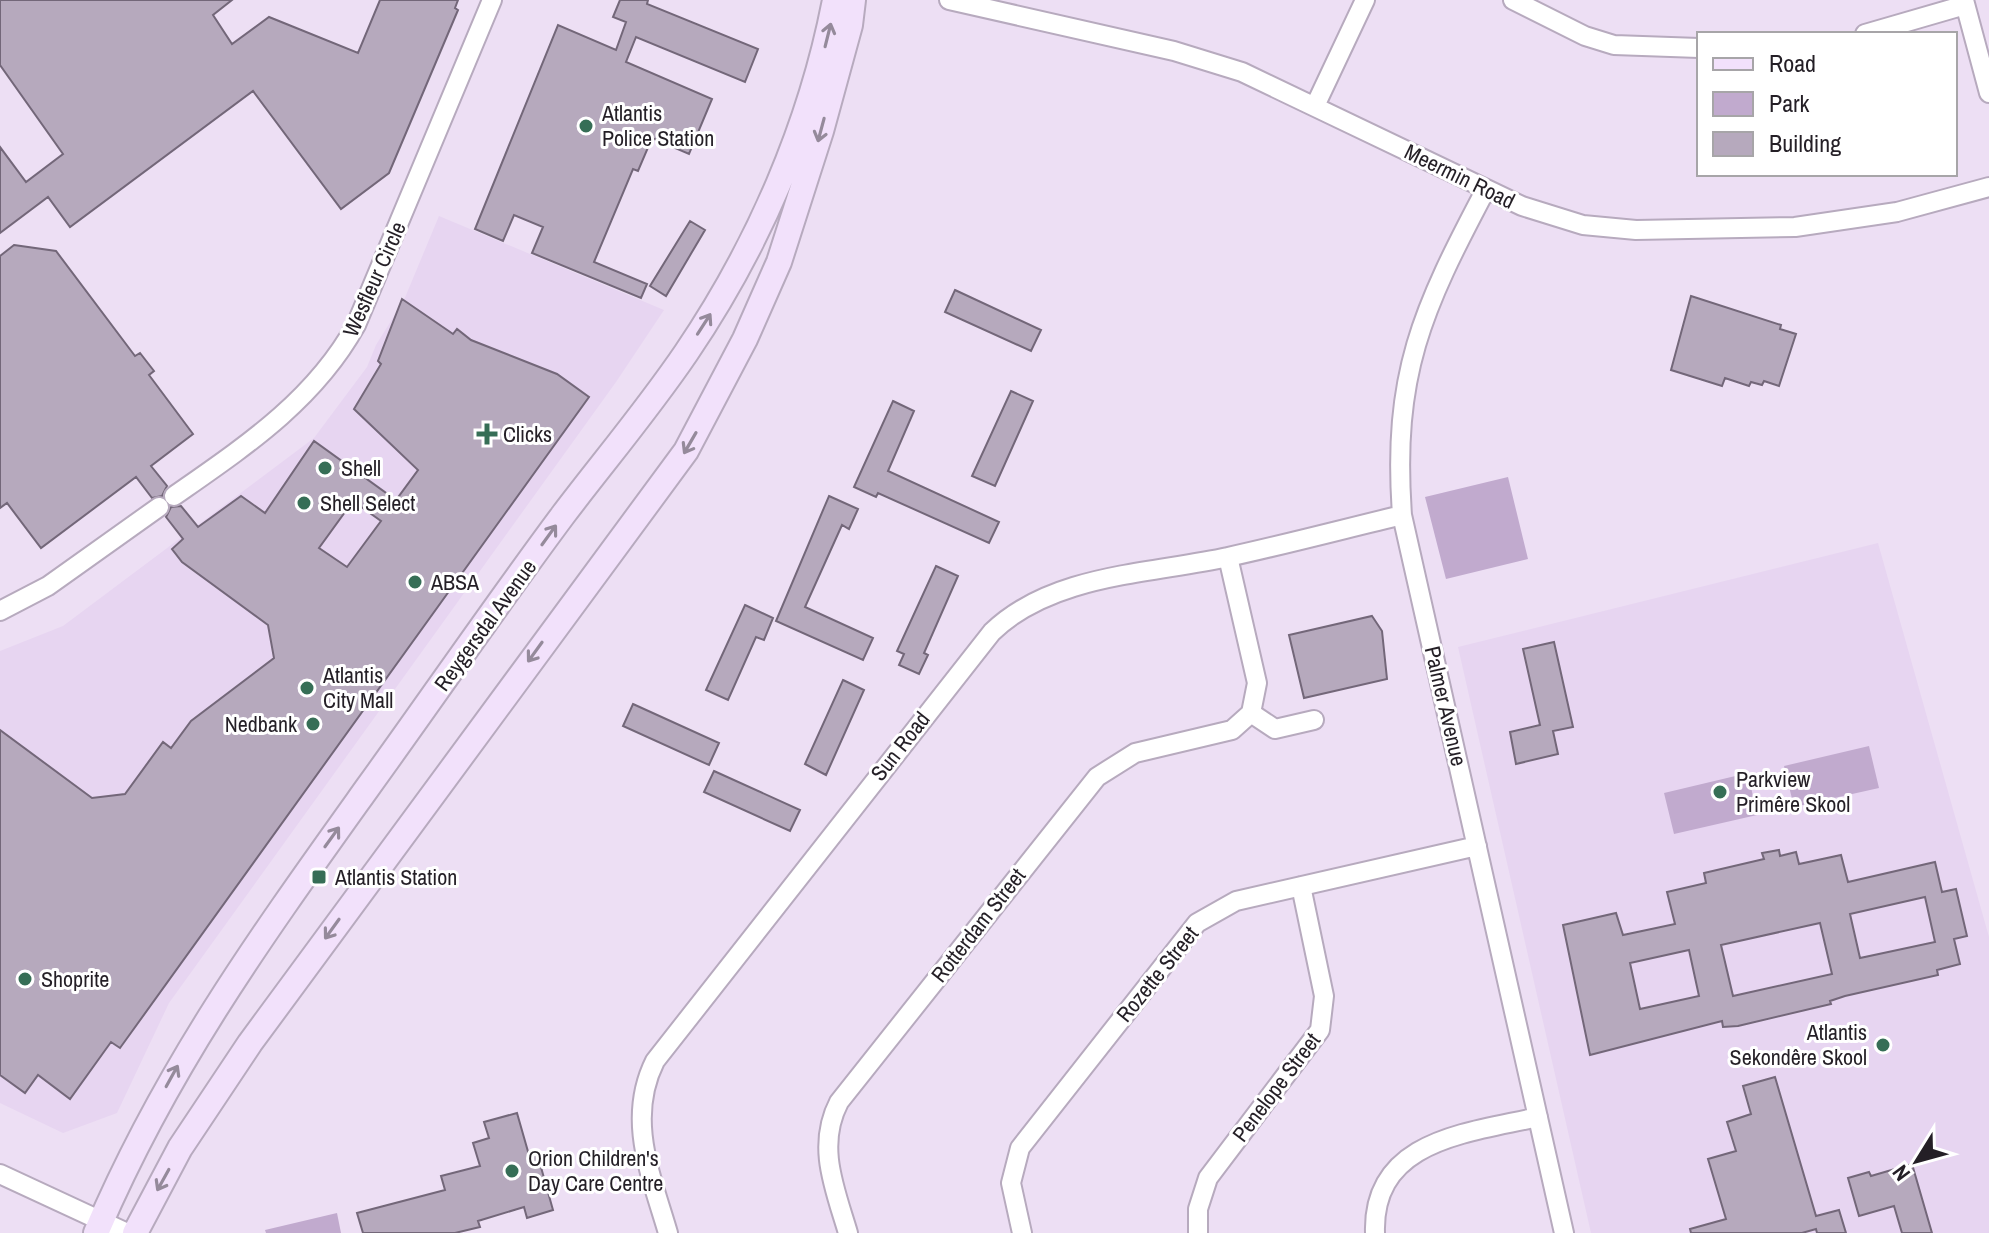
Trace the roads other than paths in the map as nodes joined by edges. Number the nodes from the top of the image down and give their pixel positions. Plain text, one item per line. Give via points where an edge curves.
1 (492, 0) edge
2 (835, 0) edge
3 (853, 0) edge
4 (949, 0) edge
5 (1365, 0) edge
6 (1513, 0) edge
7 (1965, 3) edge
8 (1871, 32) edge
9 (1697, 48) edge
10 (1989, 93) edge
11 (1315, 106) junction
12 (1989, 187) edge
13 (1486, 189) junction
14 (1402, 515) junction
15 (1228, 557) junction
16 (0, 611) edge
17 (1251, 713) junction
18 (1314, 720) dead end
19 (1477, 846) junction
20 (1301, 886) junction
21 (1538, 1117) junction
22 (0, 1174) edge
23 (98, 1227) edge
24 (127, 1233) edge
25 (135, 1233) edge
26 (668, 1233) edge
27 (848, 1233) edge
28 (1022, 1233) edge
29 (1198, 1233) edge
30 (1375, 1233) edge
31 (1564, 1233) edge

1 - 16 street, Wesfleur Circle via 356,325 336,359 293,408 48,586
23 -> 2 main road, Reygersdal Avenue via 159,1098 245,959 711,313 783,173 817,79
3 -> 25 main road via 821,131 784,248 745,339 686,451 250,1043 180,1148
4 - 11 street, Meermin Road via 1208,61
5 - 11 street
6 - 9 street via 1614,45
7 - 8 street
7 - 10 street
11 - 13 street, Meermin Road
12 - 13 street, Meermin Road via 1827,224 1636,230 1562,220
13 - 14 street, Palmer Avenue via 1433,292 1415,343 1401,417
14 - 15 street, Sun Road
14 - 19 street, Palmer Avenue
15 - 17 street via 1257,683
15 - 26 street, Sun Road via 1054,593 1016,612 981,643 655,1061 641,1097 640,1129
17 - 18 street via 1275,729
17 - 27 street, Rotterdam Street via 1232,730 1135,753 1097,777 839,1102 826,1150
19 - 20 street, Rozette Street
19 - 21 street, Palmer Avenue
20 - 28 street, Rozette Street via 1222,906 1187,934 1020,1148 1011,1183
20 - 29 street, Penelope Street via 1324,996 1320,1030 1208,1178 1200,1199
21 - 30 street via 1440,1140 1415,1152 1386,1185
21 - 31 street, Palmer Avenue
22 - 23 street
23 - 24 street

